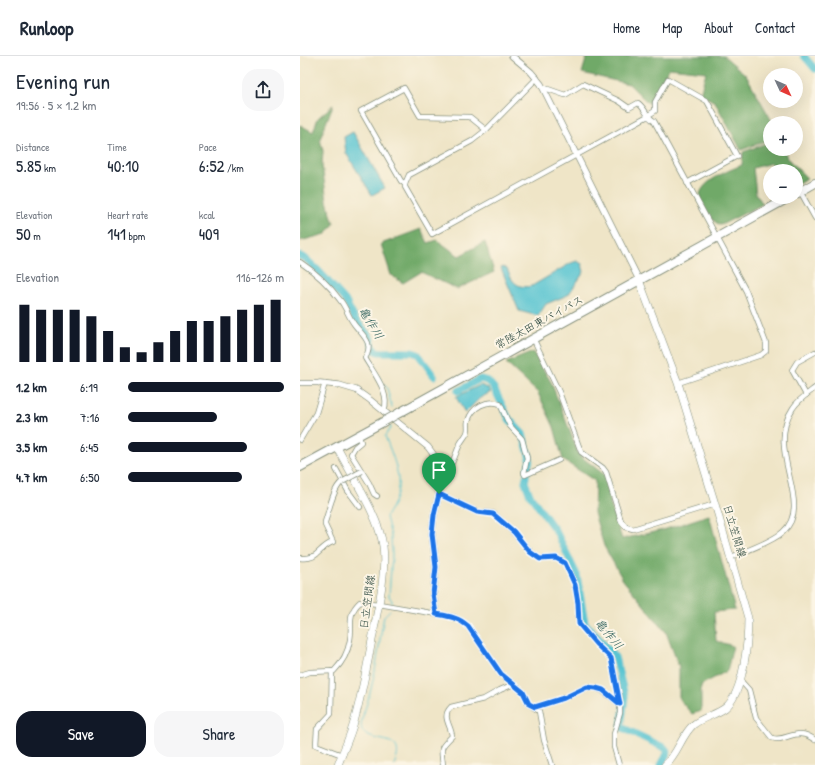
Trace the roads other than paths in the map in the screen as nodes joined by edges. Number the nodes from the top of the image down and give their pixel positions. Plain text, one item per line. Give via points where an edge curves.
1 (512, 56) edge
2 (537, 78) junction
3 (542, 87) junction
4 (648, 117) junction
5 (486, 130) junction
6 (576, 155) junction
7 (687, 183) junction
8 (815, 183) edge
9 (405, 184) junction
10 (803, 189) edge
11 (803, 200) edge
12 (777, 204) edge
13 (815, 218) edge
14 (716, 237) junction
15 (300, 262) edge
16 (639, 280) junction
17 (533, 338) junction
18 (815, 352) edge
19 (300, 383) edge
20 (322, 383) junction
21 (678, 383) junction
22 (815, 388) edge
23 (806, 395) junction
24 (384, 412) junction
25 (358, 435) junction
26 (300, 440) edge
27 (337, 447) junction
28 (559, 460) dead end
29 (300, 467) edge
30 (336, 469) dead end
31 (362, 471) junction
32 (442, 476) junction
33 (342, 482) junction
34 (439, 494) junction
35 (377, 496) dead end
36 (716, 504) junction
37 (360, 507) dead end
38 (731, 557) junction
39 (300, 558) edge
40 (379, 604) junction
41 (436, 614) junction
42 (332, 671) junction
43 (300, 675) edge
44 (740, 680) junction
45 (514, 684) junction
46 (620, 704) junction
47 (535, 707) junction
48 (815, 740) edge
49 (342, 755) junction
50 (338, 765) edge
51 (443, 765) edge
52 (552, 765) edge
53 (619, 765) edge
54 (665, 765) edge

1 - 2 street
2 - 3 street
2 - 5 street
3 - 4 street via 566,95 583,84 629,108 638,103
3 - 6 street
4 - 6 street
4 - 7 street via 654,121
4 - 7 street via 655,111 655,102 668,79 707,101 737,156
5 - 9 street via 472,141 409,175
5 - 9 street via 470,117 420,116 404,88 361,111
6 - 9 street via 432,234
6 - 16 street
7 - 14 street
8 - 10 highway
11 - 13 street
12 - 14 highway, 常陸太田東バイパス
14 - 16 highway, 常陸太田東バイパス
14 - 21 street via 748,295 767,347 766,351 761,355
15 - 24 street via 314,271 340,300 369,346 365,358 384,390 387,404
16 - 17 highway, 常陸太田東バイパス
16 - 21 main road, 日立笠間線
17 - 25 highway, 常陸太田東バイパス, bridge
17 - 36 street via 562,399 581,452 603,468 608,475 623,524 632,529
18 - 23 street via 797,362 792,370
19 - 20 street
20 - 24 street via 339,384 356,390
20 - 26 street via 316,413
21 - 36 main road, 日立笠間線
22 - 23 street
23 - 38 street via 793,408 783,434 783,447 795,498 794,516 790,525 776,537
24 - 32 street via 433,452 439,462
25 - 27 highway, 常陸太田東バイパス
25 - 31 street via 361,442 354,447 351,454
27 - 29 highway, 常陸太田東バイパス
27 - 40 main road, 日立笠間線 via 368,505 383,545
28 - 32 street via 524,474 527,458 522,439 510,426 500,404 484,404 477,407 470,417 467,434 460,442 453,463
30 - 33 street
31 - 33 street, bridge
31 - 35 street
32 - 34 street
33 - 37 street
33 - 39 street via 336,489 325,525 333,542 327,544 314,557
34 - 41 street via 432,534 436,567 433,594
34 - 46 street via 477,512 493,514 540,559 556,558 565,563 575,585 579,624 611,658
36 - 38 main road, 日立笠間線
38 - 44 main road, 日立笠間線 via 748,618
40 - 41 street
40 - 42 street via 360,602 353,610 350,641 343,661
40 - 49 main road, 日立笠間線 via 354,723
41 - 45 street via 454,617 463,622 482,644 501,674
42 - 43 street
42 - 49 street via 331,714 317,729 316,745
44 - 48 street via 749,690 756,718 772,738 779,739 796,733
44 - 54 main road, 日立笠間線 via 736,695 728,705 693,724
45 - 47 street via 523,692 529,704
45 - 51 street via 484,699 451,707 447,711 452,736 442,746
46 - 47 street via 603,690 587,687 564,698
46 - 53 street via 614,734 614,747
47 - 52 street via 540,711 544,740
49 - 50 main road, 日立笠間線

